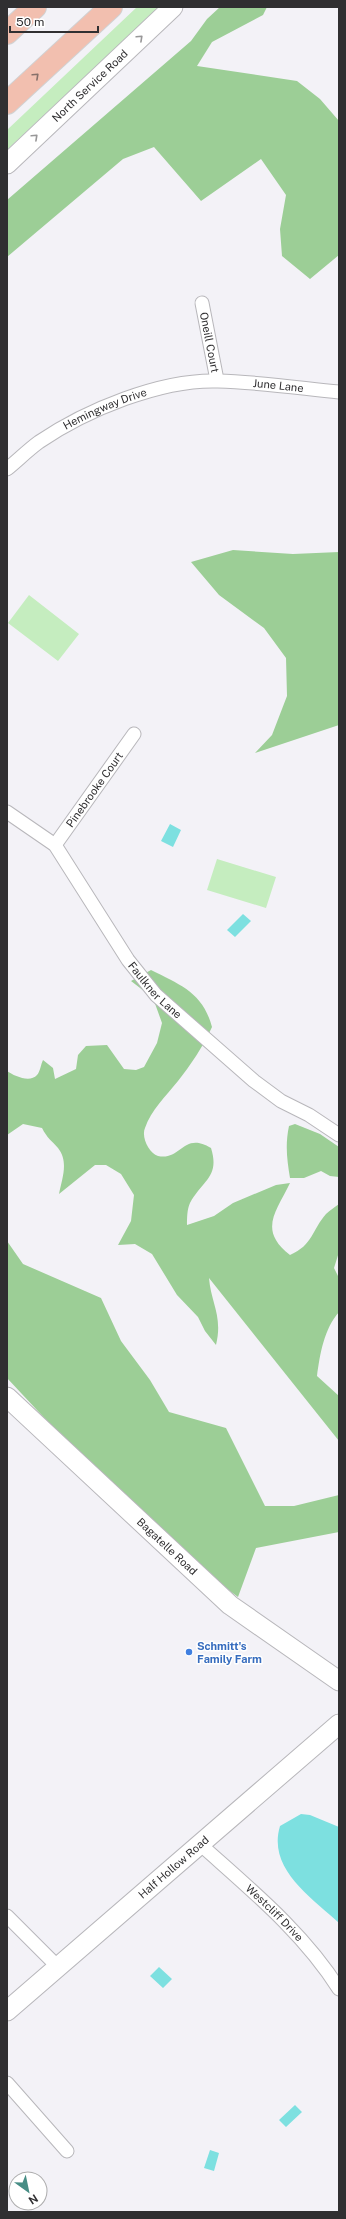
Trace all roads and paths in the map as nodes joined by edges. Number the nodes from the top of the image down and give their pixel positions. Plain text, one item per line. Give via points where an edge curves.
1 (35, 7) edge
2 (111, 7) edge
3 (173, 7) edge
4 (7, 33) edge
5 (7, 102) edge
6 (7, 164) edge
7 (202, 303) dead end
8 (217, 380) junction
9 (339, 392) edge
10 (7, 470) edge
11 (134, 734) dead end
12 (7, 812) edge
13 (55, 845) junction
14 (339, 1136) edge
15 (7, 1397) edge
16 (339, 1681) edge
17 (339, 1724) edge
18 (201, 1845) junction
19 (7, 1916) edge
20 (57, 1966) junction
21 (339, 1989) edge
22 (7, 2011) edge
23 (7, 2083) edge
24 (66, 2152) dead end

1 - 4 highway
5 -> 2 highway
6 -> 3 main road, North Service Road
7 - 8 street, Oneill Court
8 - 9 street, June Lane
8 - 10 street, Hemingway Drive via 177,385 140,394 104,407 38,443
11 - 13 street, Pinebrooke Court
12 - 13 street, Faulkner Lane
13 - 14 street, Faulkner Lane via 128,960 156,995 281,1101 309,1115
15 - 16 main road, Bagatelle Road via 230,1605
17 - 18 main road, Half Hollow Road
18 - 20 main road, Half Hollow Road
18 - 21 street, Westcliff Drive via 266,1903 306,1944
19 - 20 street
20 - 22 main road, Half Hollow Road
23 - 24 street

